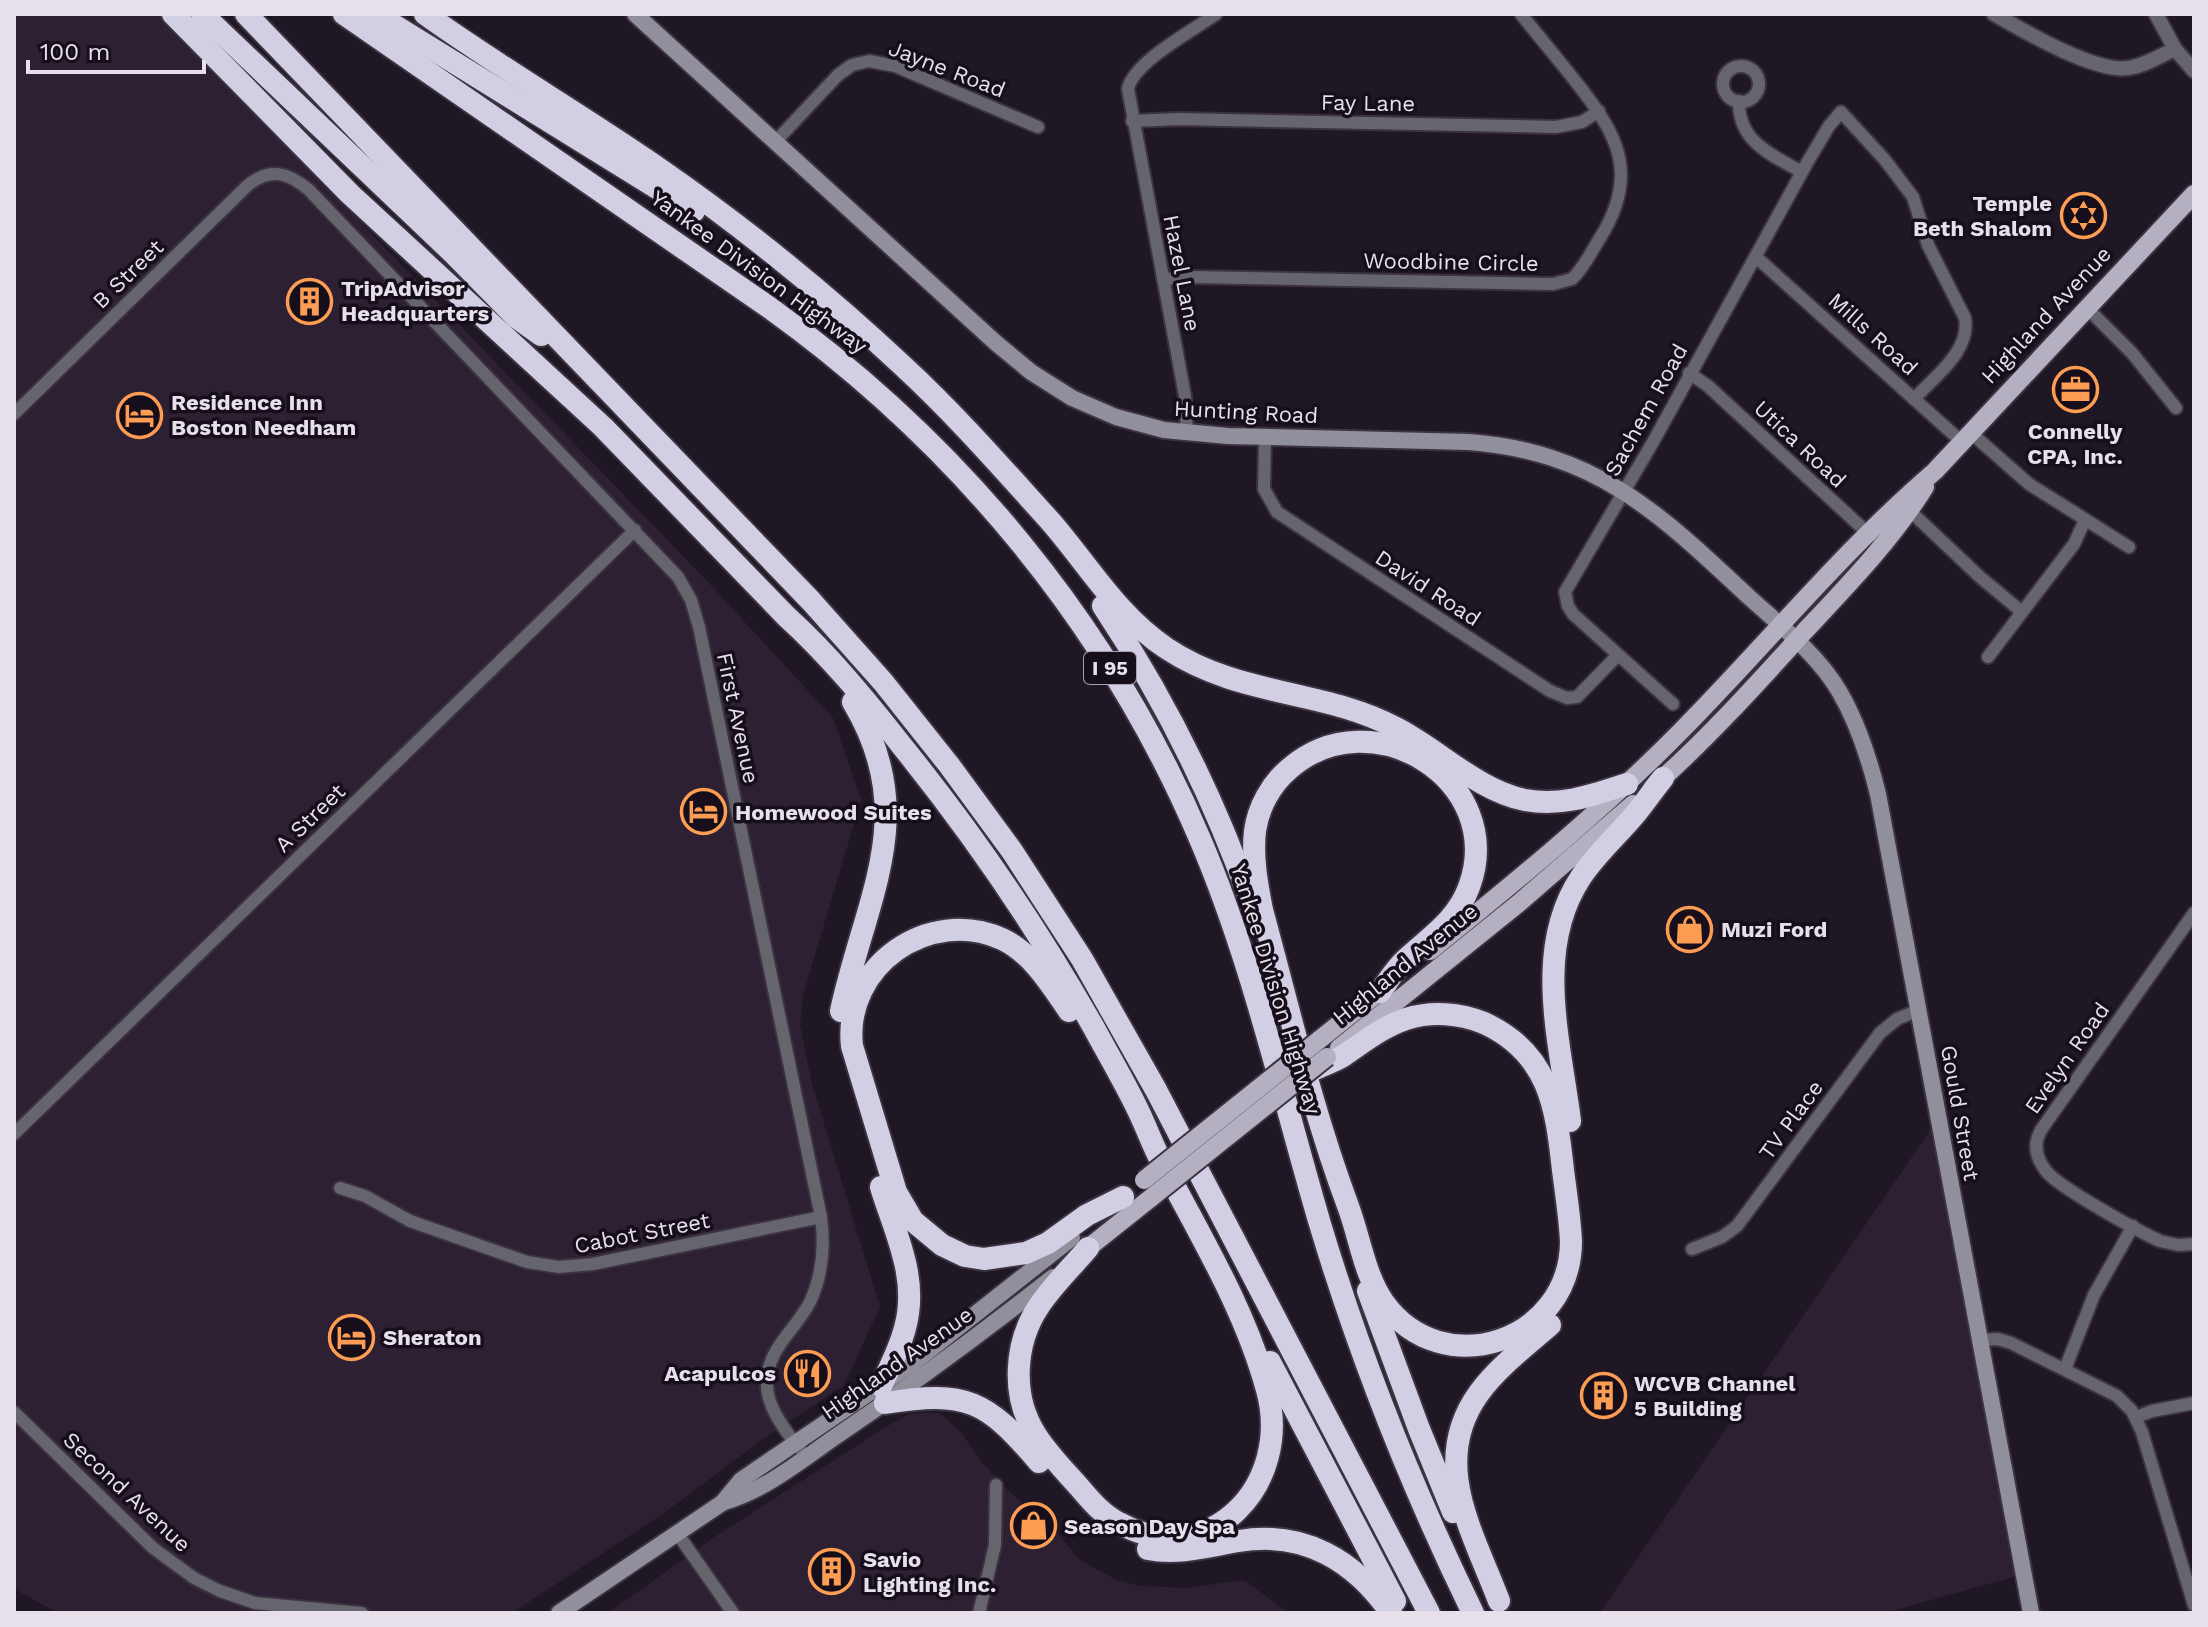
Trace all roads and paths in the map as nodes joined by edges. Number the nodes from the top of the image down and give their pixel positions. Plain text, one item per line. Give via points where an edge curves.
1 (173, 14) edge
2 (202, 14) edge
3 (246, 14) edge
4 (344, 14) edge
5 (376, 14) edge
6 (425, 14) edge
7 (635, 14) edge
8 (1216, 14) edge
9 (1521, 14) edge
10 (1994, 14) edge
11 (2156, 14) edge
12 (2175, 49) junction
13 (2194, 71) edge
14 (1739, 101) dead end
15 (1599, 111) junction
16 (1132, 121) junction
17 (1038, 127) dead end
18 (776, 141) junction
19 (1802, 172) junction
20 (277, 173) joint
21 (2194, 194) edge
22 (1756, 257) junction
23 (1163, 279) junction
24 (825, 299) junction
25 (2086, 307) junction
26 (582, 364) junction
27 (1689, 373) junction
28 (1914, 399) junction
29 (2176, 408) dead end
30 (14, 414) edge
31 (1187, 434) junction
32 (1265, 437) junction
33 (1966, 437) junction
34 (1935, 471) junction
35 (1624, 490) junction
36 (1024, 494) junction
37 (1910, 511) junction
38 (2085, 520) junction
39 (635, 530) junction
40 (1868, 533) junction
41 (1882, 547) junction
42 (2129, 547) dead end
43 (2022, 612) junction
44 (786, 616) junction
45 (1780, 627) junction
46 (1796, 642) junction
47 (1618, 655) junction
48 (1988, 657) dead end
49 (1673, 704) dead end
50 (1663, 778) junction
51 (1627, 784) junction
52 (2194, 913) edge
53 (1380, 992) junction
54 (1919, 1010) junction
55 (1290, 1017) junction
56 (1321, 1058) junction
57 (14, 1134) edge
58 (1152, 1144) junction
59 (1338, 1182) junction
60 (340, 1188) dead end
61 (1148, 1189) junction
62 (1123, 1197) junction
63 (821, 1217) junction
64 (2133, 1226) junction
65 (2194, 1244) edge
66 (1088, 1248) junction
67 (1692, 1249) dead end
68 (1231, 1295) junction
69 (1979, 1340) junction
70 (2065, 1369) junction
71 (883, 1394) junction
72 (2194, 1403) edge
73 (14, 1412) edge
74 (2136, 1417) junction
75 (801, 1450) junction
76 (996, 1485) dead end
77 (677, 1533) junction
78 (2194, 1605) edge
79 (1502, 1607) edge
80 (362, 1613) edge
81 (559, 1613) edge
82 (733, 1613) edge
83 (979, 1613) edge
84 (1391, 1613) edge
85 (1401, 1613) edge
86 (1429, 1613) edge
87 (1473, 1613) edge
88 (2031, 1613) edge

1 - 44 highway via 350,194 603,427
2 - 26 highway via 516,317
3 - 26 highway
4 - 87 highway, Yankee Division Highway / I 95 via 839,359 965,477 1060,593 1142,721 1204,848 1238,939 1355,1328 1400,1449
5 - 24 highway via 698,213
6 - 24 highway via 678,182
7 - 18 main road, Hunting Road
8 - 16 street via 1133,75 1128,89
9 - 15 street, Woodbine Circle
10 - 12 street via 2108,68 2134,67
11 - 12 street
12 - 13 street
14 - 19 street via 1740,119 1753,143
15 - 16 street, Fay Lane via 1582,122 1556,127
15 - 23 street, Woodbine Circle via 1617,149 1619,191 1607,227 1568,282
16 - 23 street, Hazel Lane
17 - 18 street, Jayne Road via 895,66 869,61 842,71
18 - 31 main road, Hunting Road via 1031,372 1105,413
19 - 22 street, Sachem Road
19 - 28 street, Sachem Road via 1841,112 1913,197 1928,245 1965,318 1965,337 1958,350
20 - 30 street, B Street via 247,186
20 - 39 street, First Avenue via 309,190
21 - 25 main road, Highland Avenue
22 - 27 street, Sachem Road
22 - 28 street, Mills Road
23 - 31 street, Hazel Lane
24 - 36 highway via 944,405
25 - 29 street
25 - 33 main road, Highland Avenue
26 - 86 highway via 869,666 1018,860 1136,1052
27 - 35 street, Sachem Road
27 - 40 street, Utica Road
28 - 33 street, Mills Road
31 - 32 main road, Hunting Road
32 - 35 main road, Hunting Road via 1508,446 1557,458
32 - 47 street, David Road via 1264,489 1277,512 1550,691 1577,697
33 - 34 main road, Highland Avenue
33 - 38 street, Mills Road
34 - 37 main road, Highland Avenue
34 - 40 main road, Highland Avenue
35 - 45 main road, Hunting Road
35 - 47 street, Sachem Road via 1565,592 1573,614
36 - 51 highway via 1131,620 1206,670 1377,719 1517,798 1566,801
36 - 55 highway via 1119,629 1179,734 1231,849
37 - 41 main road, Highland Avenue
37 - 43 street
38 - 42 street, Mills Road
38 - 43 street via 2074,544
39 - 57 street, A Street
39 - 63 street, First Avenue via 678,577 697,618
40 - 41 street, Utica Road
40 - 45 main road, Highland Avenue
41 - 46 main road, Highland Avenue
43 - 48 street
44 - 58 highway via 864,699 981,850 1083,1009
44 - 71 highway via 860,713 886,790 885,843 839,1031 845,1071 909,1277 906,1327
45 - 46 main road, Hunting Road
45 - 51 main road, Highland Avenue
46 - 50 main road, Highland Avenue
46 - 54 main road, Gould Street via 1837,687 1866,750
47 - 49 street, Sachem Road
50 - 56 main road, Highland Avenue via 1519,903
50 - 79 highway via 1582,875 1556,942 1554,993 1583,1228 1578,1282 1563,1311 1485,1385 1460,1431 1456,1459 1461,1505
51 - 53 main road, Highland Avenue
52 - 64 street, Evelyn Road via 2037,1138 2037,1155 2049,1175
53 - 55 highway via 1459,908 1472,877 1474,840 1461,799 1432,766 1389,744 1345,742 1317,750 1291,767 1268,795 1257,822 1257,885
53 - 56 main road, Highland Avenue
54 - 67 street, TV Place via 1880,1033 1737,1226
54 - 69 main road, Gould Street
55 - 59 highway
56 - 59 highway via 1392,1024 1435,1014 1476,1020 1522,1049 1544,1080 1557,1117 1571,1242 1561,1287 1535,1321 1499,1341 1457,1346 1422,1335 1396,1316 1379,1294
56 - 61 main road, Highland Avenue, bridge
56 - 61 main road, Highland Avenue, bridge
58 - 62 highway via 1066,1007 1028,957 1009,943 978,932 934,932 899,947 866,981 853,1014 853,1052 896,1192 924,1232 965,1256 1000,1259 1042,1246
58 - 68 highway
59 - 79 highway via 1353,1246 1402,1385 1454,1515
60 - 63 street, Cabot Street via 410,1221 527,1262 559,1267
61 - 62 main road, Highland Avenue
61 - 66 main road, Highland Avenue
62 - 71 main road, Highland Avenue
63 - 75 street, First Avenue via 818,1282 775,1352 766,1383 772,1409
64 - 65 street, Evelyn Road via 2160,1241
64 - 70 street via 2094,1295
66 - 68 highway via 1029,1325 1019,1367 1021,1400 1037,1436 1089,1499 1137,1531 1173,1536 1213,1526 1248,1501 1266,1470 1272,1437 1270,1402
66 - 71 main road, Highland Avenue via 983,1332
68 - 85 highway
69 - 70 street via 2004,1340
69 - 88 main road, Gould Street
70 - 74 street via 2117,1396
71 - 75 main road, Highland Avenue
71 - 84 highway via 947,1397 985,1409 1014,1433 1086,1516 1122,1541 1172,1552 1255,1539 1302,1543 1354,1570
72 - 74 street
73 - 80 street, Second Avenue via 153,1548 194,1578 255,1603
74 - 78 street
75 - 77 main road, Highland Avenue via 749,1494 722,1503
76 - 83 street via 995,1545
77 - 81 main road, Highland Avenue
77 - 82 street

